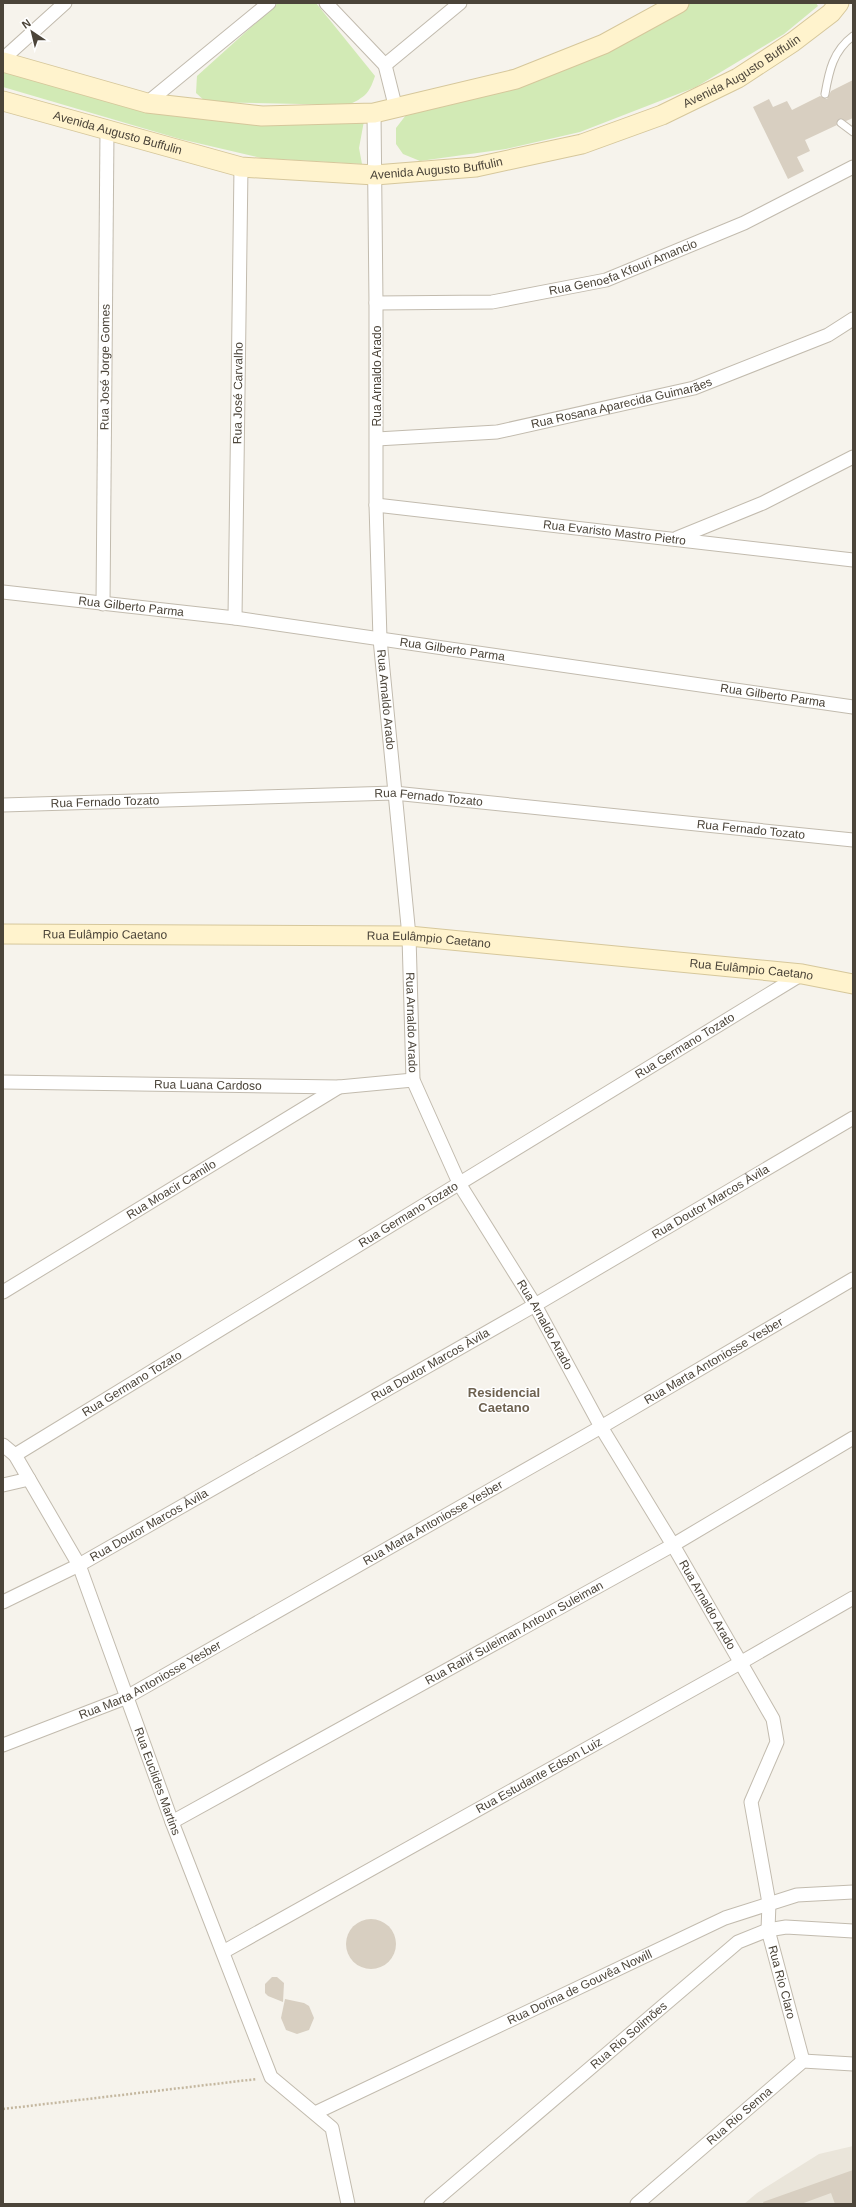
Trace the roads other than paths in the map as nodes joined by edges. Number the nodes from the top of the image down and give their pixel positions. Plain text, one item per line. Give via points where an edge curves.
1 (65, 3) edge
2 (269, 3) edge
3 (326, 3) edge
4 (460, 3) edge
5 (679, 3) edge
6 (839, 3) edge
7 (853, 36) edge
8 (3, 60) edge
9 (385, 65) junction
10 (825, 94) dead end
11 (3, 101) edge
12 (147, 103) junction
13 (396, 109) junction
14 (374, 113) junction
15 (841, 123) dead end
16 (107, 131) junction
17 (853, 132) edge
18 (241, 167) junction
19 (853, 167) edge
20 (375, 175) junction
21 (376, 303) junction
22 (853, 320) edge
23 (377, 439) junction
24 (853, 457) edge
25 (376, 505) junction
26 (676, 539) junction
27 (853, 560) edge
28 (3, 592) edge
29 (103, 604) junction
30 (235, 618) junction
31 (380, 639) junction
32 (853, 707) edge
33 (394, 793) junction
34 (3, 804) edge
35 (853, 840) edge
36 (3, 934) edge
37 (409, 936) junction
38 (802, 974) junction
39 (853, 984) edge
40 (413, 1080) junction
41 (3, 1082) edge
42 (339, 1087) junction
43 (853, 1118) edge
44 (460, 1185) junction
45 (853, 1279) edge
46 (3, 1292) edge
47 (535, 1305) junction
48 (601, 1427) junction
49 (853, 1438) edge
50 (3, 1445) edge
51 (15, 1455) junction
52 (29, 1479) junction
53 (3, 1485) edge
54 (673, 1544) junction
55 (79, 1565) junction
56 (853, 1598) edge
57 (3, 1602) edge
58 (740, 1663) junction
59 (125, 1698) junction
60 (3, 1745) edge
61 (172, 1822) junction
62 (853, 1892) edge
63 (769, 1903) junction
64 (768, 1930) junction
65 (853, 1931) edge
66 (223, 1952) junction
67 (803, 2061) junction
68 (853, 2064) edge
69 (315, 2113) junction
70 (348, 2204) edge
71 (431, 2204) edge
72 (637, 2204) edge

1 - 8 street
2 - 12 street
3 - 9 street
4 - 9 street
5 - 13 street via 604,44 516,79
6 - 20 street, Avenida Augusto Buffulin via 831,13 793,42 738,78 662,115 582,144 476,167
7 - 10 lane via 842,44 830,65
8 - 12 street
9 - 13 street
11 - 16 street, Avenida Augusto Buffulin
12 - 14 street via 262,116
13 - 14 street
14 - 20 street, Rua Arnaldo Arado
15 - 17 lane
16 - 18 street, Avenida Augusto Buffulin
16 - 29 street, Rua José Jorge Gomes
18 - 20 street, Avenida Augusto Buffulin
18 - 30 street, Rua José Carvalho
19 - 21 street, Rua Genoefa Kfouri Amancio via 744,224 606,280 492,302
20 - 21 street, Rua Arnaldo Arado
21 - 23 street, Rua Arnaldo Arado
22 - 23 street, Rua Rosana Aparecida Guimarães via 828,335 694,388 497,432
23 - 25 street, Rua Arnaldo Arado
24 - 26 street via 763,504
25 - 26 street, Rua Evaristo Mastro Pietro
25 - 31 street, Rua Arnaldo Arado
26 - 27 street, Rua Evaristo Mastro Pietro
28 - 29 street, Rua Gilberto Parma
29 - 30 street, Rua Gilberto Parma
30 - 31 street, Rua Gilberto Parma
31 - 32 street, Rua Gilberto Parma
31 - 33 street, Rua Arnaldo Arado
33 - 34 street, Rua Fernado Tozato
33 - 35 street, Rua Fernado Tozato
33 - 37 street, Rua Arnaldo Arado
36 - 37 street, Rua Eulâmpio Caetano
37 - 38 street, Rua Eulâmpio Caetano
37 - 40 street, Rua Arnaldo Arado
38 - 39 street, Rua Eulâmpio Caetano
38 - 44 street, Rua Germano Tozato
40 - 42 street, Rua Luana Cardoso
40 - 44 street, Rua Arnaldo Arado
41 - 42 street, Rua Luana Cardoso
42 - 46 street, Rua Moacir Camilo
43 - 47 street, Rua Doutor Marcos Àvila
44 - 47 street, Rua Arnaldo Arado
44 - 51 street, Rua Germano Tozato
45 - 48 street, Rua Marta Antoniosse Yesber
47 - 48 street, Rua Arnaldo Arado
47 - 55 street, Rua Doutor Marcos Àvila
48 - 54 street, Rua Arnaldo Arado
48 - 59 street, Rua Marta Antoniosse Yesber
49 - 54 street, Rua Rahif Suleiman Antoun Suleiman
50 - 51 street, Rua Euclides Martins
51 - 52 street, Rua Euclides Martins
52 - 53 street
52 - 55 street, Rua Euclides Martins
54 - 58 street, Rua Arnaldo Arado
54 - 61 street, Rua Rahif Suleiman Antoun Suleiman
55 - 57 street, Rua Doutor Marcos Àvila
55 - 59 street, Rua Euclides Martins
56 - 58 street, Rua Estudante Edson Luiz
58 - 63 street, Rua Arnaldo Arado via 773,1719 777,1742 751,1802
58 - 66 street, Rua Estudante Edson Luiz
59 - 60 street, Rua Marta Antoniosse Yesber
59 - 61 street, Rua Euclides Martins
61 - 66 street, Rua Euclides Martins
62 - 63 street, Rua Dorina de Gouvêa Nowill via 797,1895
63 - 64 street, Rua Rio Claro
63 - 69 street, Rua Dorina de Gouvêa Nowill via 725,1918
64 - 65 street, Rua Rio Solimões via 786,1927
64 - 67 street, Rua Rio Claro
64 - 71 street, Rua Rio Solimões via 738,1942
66 - 69 street, Rua Euclides Martins via 271,2077
67 - 68 street
67 - 72 street, Rua Rio Senna
69 - 70 street, Rua Euclides Martins via 332,2128

